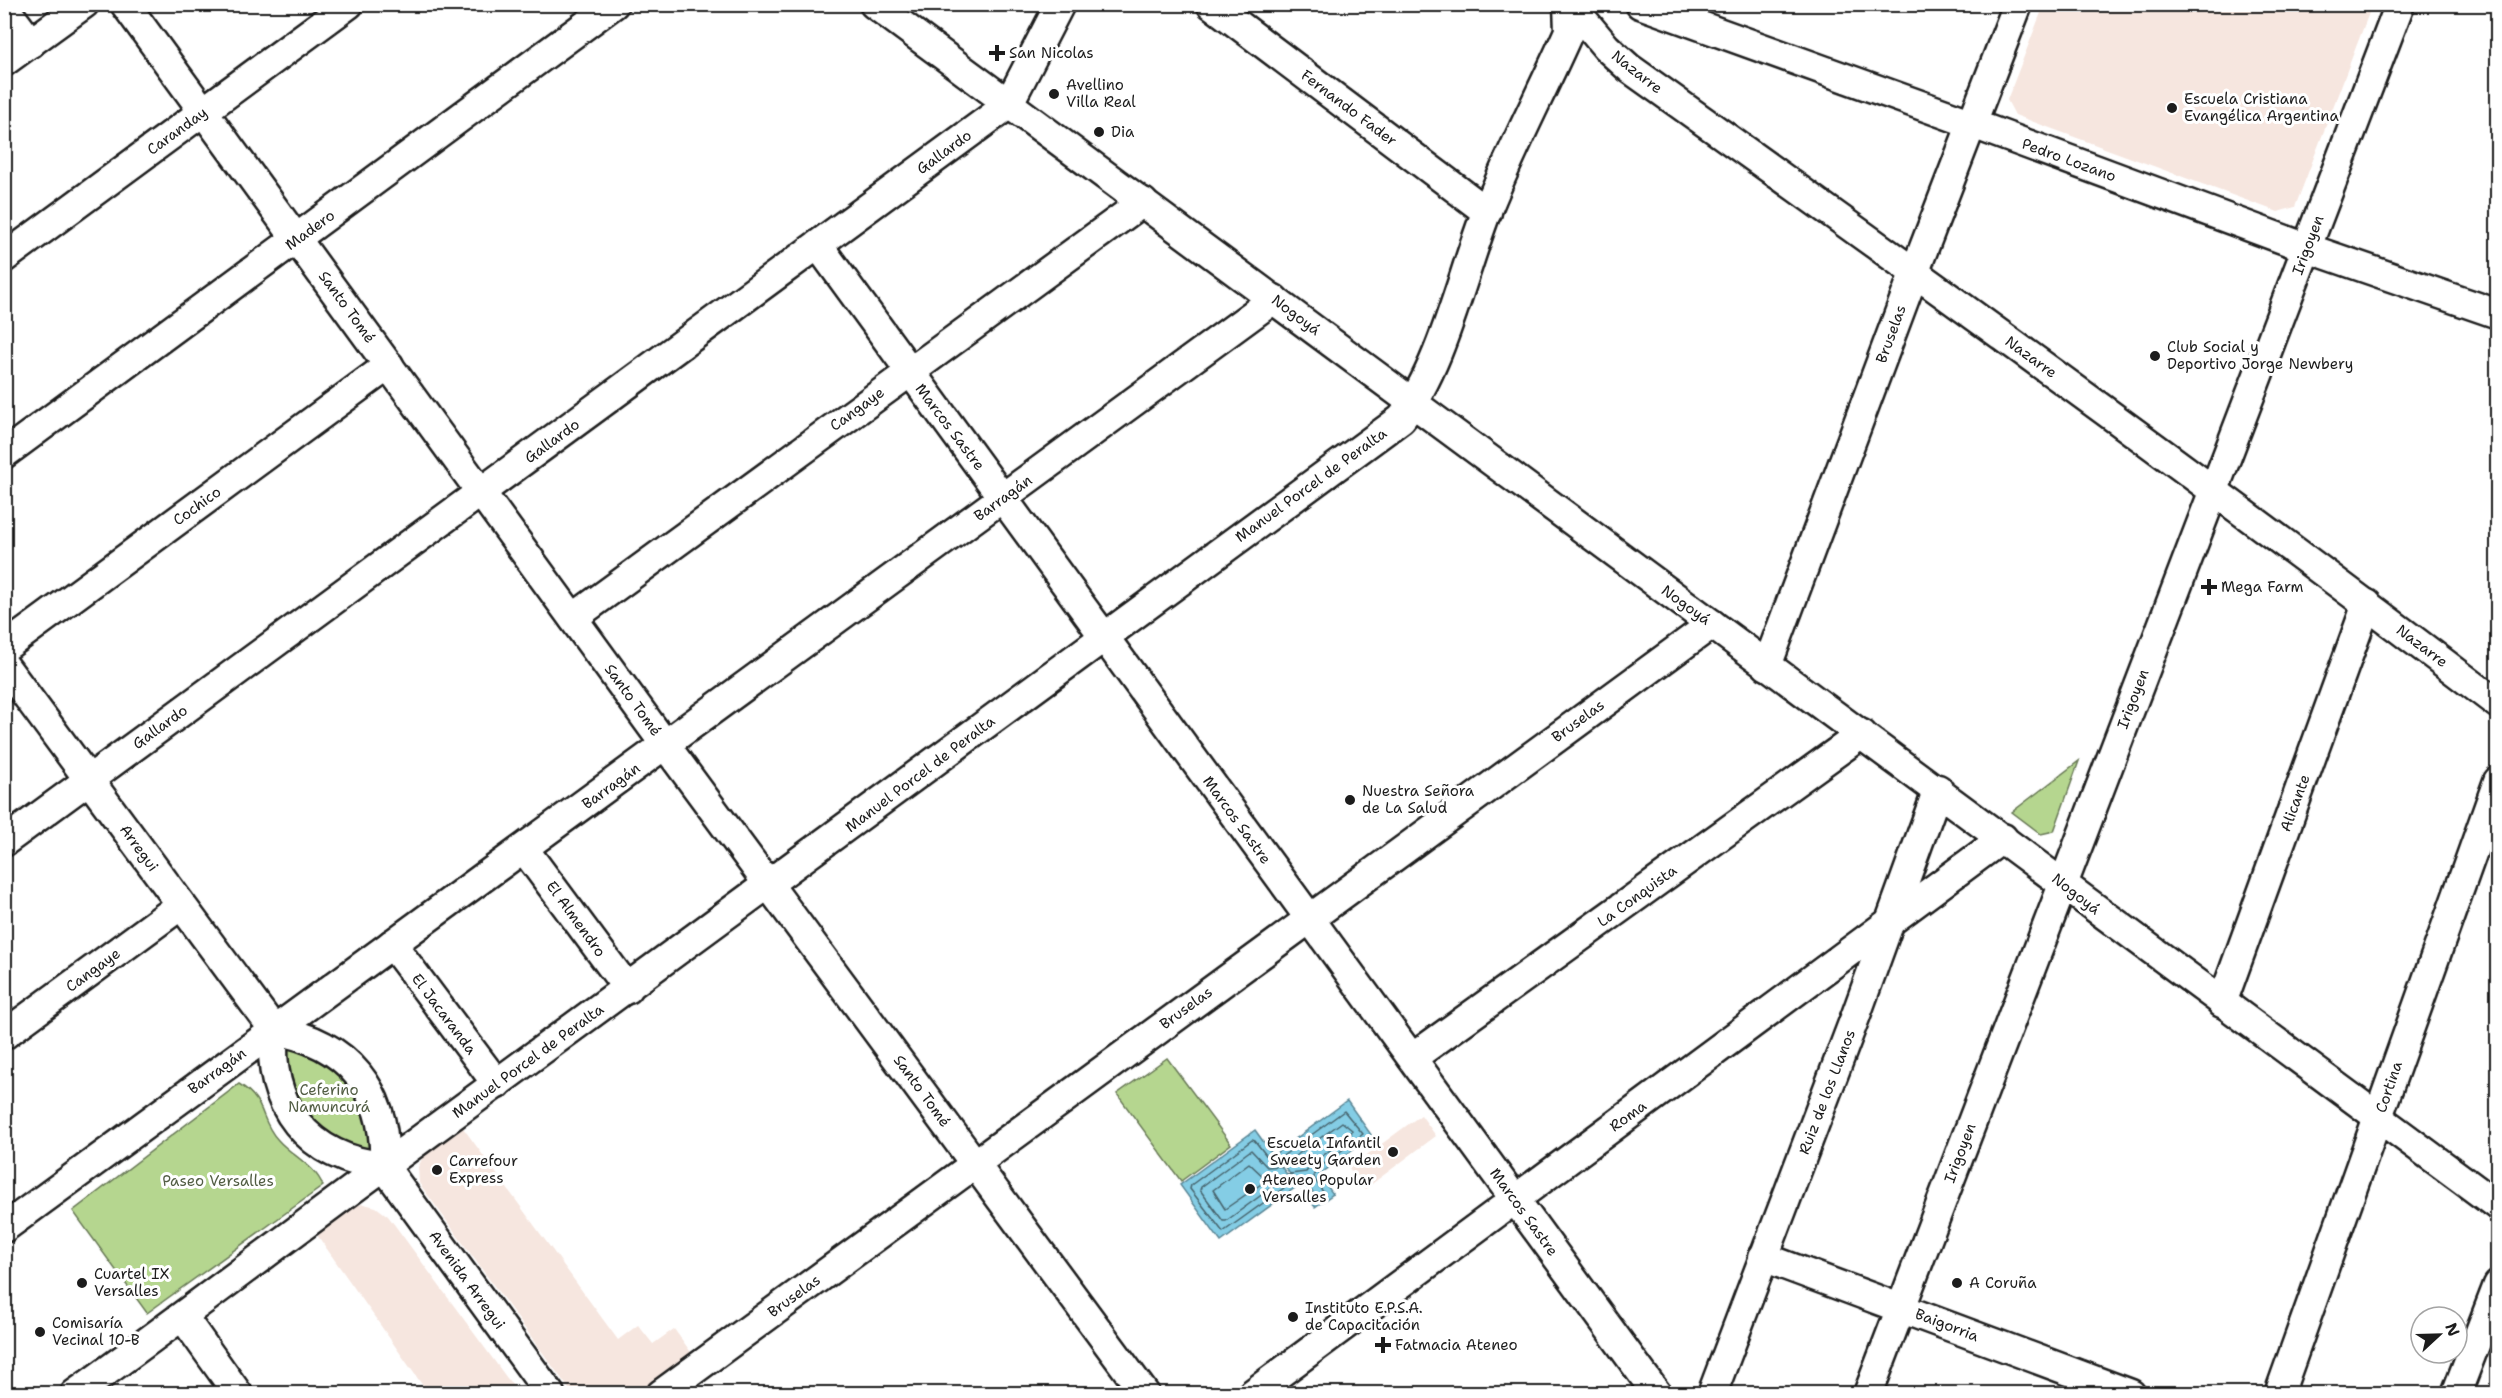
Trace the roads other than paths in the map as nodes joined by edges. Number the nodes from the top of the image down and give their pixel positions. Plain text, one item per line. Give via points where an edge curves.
1 (84, 4) edge
2 (125, 4) edge
3 (349, 4) edge
4 (614, 4) edge
5 (874, 4) edge
6 (1060, 4) edge
7 (1211, 4) edge
8 (1569, 4) edge
9 (1640, 4) edge
10 (2018, 4) edge
11 (2400, 4) edge
12 (4, 7) edge
13 (31, 43) junction
14 (4, 62) edge
15 (1008, 105) junction
16 (204, 111) junction
17 (1972, 124) junction
18 (1143, 202) junction
19 (1486, 212) junction
20 (298, 239) junction
21 (818, 245) junction
22 (2307, 248) junction
23 (4, 258) edge
24 (1915, 271) junction
25 (1274, 299) junction
26 (2498, 314) edge
27 (389, 365) junction
28 (909, 371) junction
29 (1413, 404) junction
30 (4, 454) edge
31 (2214, 491) junction
32 (482, 492) junction
33 (1003, 498) junction
34 (2367, 604) junction
35 (573, 618) junction
36 (1712, 624) junction
37 (1104, 638) junction
38 (4, 648) edge
39 (4, 665) edge
40 (1767, 666) junction
41 (2498, 704) edge
42 (1862, 734) junction
43 (666, 746) junction
44 (88, 779) junction
45 (2498, 781) edge
46 (1938, 789) junction
47 (2003, 838) junction
48 (4, 842) edge
49 (524, 849) junction
50 (2062, 882) junction
51 (770, 885) junction
52 (181, 905) junction
53 (1309, 918) junction
54 (1891, 921) junction
55 (392, 944) junction
56 (628, 989) junction
57 (2222, 1002) junction
58 (274, 1030) junction
59 (4, 1035) edge
60 (1412, 1058) junction
61 (497, 1084) junction
62 (2379, 1117) junction
63 (975, 1163) junction
64 (384, 1166) junction
65 (1515, 1199) junction
66 (2498, 1206) edge
67 (4, 1228) edge
68 (1763, 1257) junction
69 (2498, 1285) edge
70 (1901, 1307) junction
71 (183, 1317) junction
72 (2070, 1383) edge
73 (75, 1394) edge
74 (238, 1394) edge
75 (550, 1394) edge
76 (662, 1394) edge
77 (1145, 1394) edge
78 (1252, 1394) edge
79 (1657, 1394) edge
80 (1712, 1394) edge
81 (1868, 1394) edge
82 (2131, 1394) edge
83 (2279, 1394) edge
84 (2456, 1394) edge

1 - 13 street
2 - 16 street, Santo Tomé
3 - 16 street, Caranday
4 - 20 street, Madero
5 - 15 street, Nogoyá
6 - 15 street, Gallardo
7 - 19 street, Fernando Fader
8 - 19 street, Manuel Porcel de Peralta via 1569,31
8 - 24 street, Nazarre via 1629,68
9 - 17 street, Pedro Lozano
10 - 17 street, Bruselas
11 - 22 street, Irigoyen
12 - 13 street
13 - 14 street
15 - 18 street, Nogoyá
15 - 21 street, Gallardo
16 - 20 street, Santo Tomé
16 - 23 street, Caranday
17 - 22 street, Pedro Lozano
17 - 24 street, Bruselas
18 - 25 street, Nogoyá
18 - 28 street, Cangaye
19 - 29 street, Manuel Porcel de Peralta via 1439,346
20 - 27 street, Santo Tomé
20 - 30 street, Madero
21 - 28 street, Marcos Sastre
21 - 32 street, Gallardo
22 - 26 street, Pedro Lozano
22 - 31 street, Irigoyen
24 - 31 street, Nazarre
24 - 40 street, Bruselas
25 - 29 street, Nogoyá
25 - 33 street, Barragán
27 - 32 street, Santo Tomé
27 - 38 street, Cochico
28 - 33 street, Marcos Sastre
28 - 35 street, Cangaye
29 - 36 street, Nogoyá
29 - 37 street, Manuel Porcel de Peralta via 1401,419
31 - 34 street, Nazarre
31 - 50 street, Irigoyen
32 - 35 street, Santo Tomé
32 - 44 street, Gallardo
33 - 37 street, Marcos Sastre
33 - 43 street, Barragán
34 - 41 street, Nazarre
34 - 57 street, Alicante
35 - 43 street, Santo Tomé
36 - 40 street, Nogoyá
36 - 53 street, Bruselas
37 - 51 street, Manuel Porcel de Peralta
37 - 53 street, Marcos Sastre
39 - 44 street, Arregui
40 - 42 street, Nogoyá
42 - 46 street, Nogoyá
42 - 60 street, La Conquista
43 - 49 street, Barragán
43 - 51 street, Santo Tomé
44 - 48 street, Gallardo
44 - 52 street, Arregui
45 - 62 street, Cortina
46 - 47 street, Nogoyá
46 - 54 street, Ruiz de los Llanos
47 - 50 street, Nogoyá
47 - 54 street, Roma
49 - 55 street, Barragán
49 - 56 street, El Almendro
50 - 57 street, Nogoyá
50 - 70 street, Irigoyen
51 - 56 street, Manuel Porcel de Peralta
51 - 63 street, Santo Tomé
52 - 58 street, Arregui
52 - 59 street, Cangaye
53 - 60 street, Marcos Sastre
53 - 63 street, Bruselas
54 - 65 street, Roma
54 - 68 street, Ruiz de los Llanos
55 - 58 street, Barragán
55 - 61 street, El Jacaranda
56 - 61 street, Manuel Porcel de Peralta
57 - 62 street, Nogoyá
58 - 64 street via 316,1041 352,1067 366,1084 379,1113 385,1144
58 - 64 street via 272,1066 291,1116 316,1142 332,1152 348,1160
58 - 67 street, Barragán
60 - 65 street, Marcos Sastre
61 - 64 street, Manuel Porcel de Peralta
62 - 66 street, Nogoyá
62 - 83 street, Cortina
63 - 76 street, Bruselas
63 - 77 street, Santo Tomé
64 - 71 street, Manuel Porcel de Peralta
64 - 75 street, Avenida Arregui
65 - 78 street, Roma
65 - 79 street, Marcos Sastre
68 - 70 street, Baigorria
68 - 80 street, Ruiz de los Llanos
69 - 84 street
70 - 72 street, Baigorria
70 - 81 street, Irigoyen
71 - 73 street, Manuel Porcel de Peralta
71 - 74 street
72 - 82 street, Baigorria

